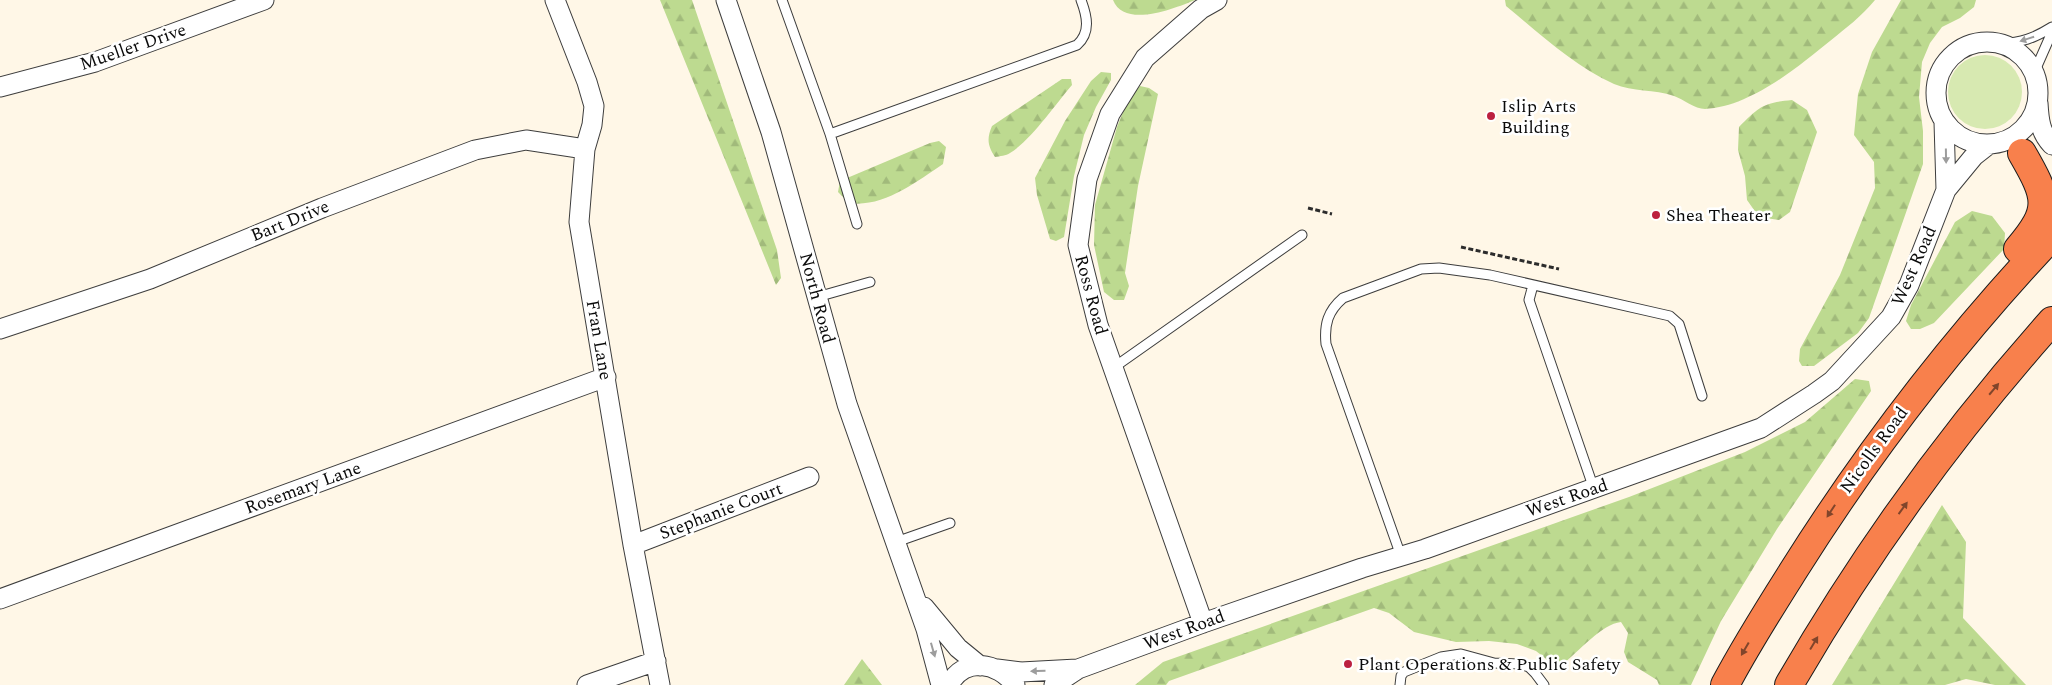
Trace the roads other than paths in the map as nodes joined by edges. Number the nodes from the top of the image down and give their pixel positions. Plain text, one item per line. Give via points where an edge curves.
1 (264, 0) edge
2 (554, 0) edge
3 (726, 0) edge
4 (782, 0) edge
5 (1081, 0) edge
6 (1217, 0) edge
7 (2052, 27) edge
8 (2052, 32) edge
9 (2000, 44) junction
10 (2034, 73) junction
11 (0, 87) edge
12 (2038, 102) junction
13 (1944, 122) junction
14 (830, 134) junction
15 (1991, 145) junction
16 (2052, 145) edge
17 (585, 149) junction
18 (2022, 153) junction
19 (2052, 179) edge
20 (1946, 190) junction
21 (857, 224) dead end
22 (1302, 235) dead end
23 (2052, 236) edge
24 (870, 282) dead end
25 (1533, 285) junction
26 (817, 297) junction
27 (2052, 321) edge
28 (0, 329) edge
29 (1114, 368) junction
30 (606, 377) junction
31 (1702, 396) dead end
32 (1879, 443) junction
33 (809, 477) dead end
34 (1594, 489) junction
35 (950, 523) dead end
36 (896, 542) junction
37 (633, 545) junction
38 (1401, 556) junction
39 (915, 594) junction
40 (0, 599) edge
41 (1203, 623) junction
42 (656, 661) junction
43 (988, 667) junction
44 (1078, 669) junction
45 (587, 685) edge
46 (660, 685) edge
47 (941, 685) edge
48 (949, 685) edge
49 (1015, 685) edge
50 (1054, 685) edge
51 (1400, 685) edge
52 (1544, 685) edge
53 (1725, 685) edge
54 (1789, 685) edge

1 - 11 street, Mueller Drive via 95,62
2 - 17 street, Fran Lane via 594,106
3 - 26 street, North Road via 771,132
4 - 14 lane
5 - 14 lane via 1087,16 1086,32 1077,45
6 - 29 street, Ross Road via 1201,9 1145,58 1110,114 1087,179 1078,244 1098,326
7 -> 9 lane via 2022,42
8 - 10 lane
9 - 10 street via 2020,55
9 - 13 street via 1984,42 1969,45 1955,52 1944,64 1935,93
10 - 12 street
12 - 15 street via 2034,114 2018,135
12 - 16 street via 2040,126
13 - 15 street via 1953,133 1966,140
13 -> 20 street, West Road
14 - 21 lane
15 - 18 street via 2009,147
15 - 20 street, West Road via 1974,156
17 - 28 street, Bart Drive via 526,140 475,150 150,278
17 - 30 street, Fran Lane via 579,222
18 - 19 street
18 - 32 highway via 2041,187 2044,208 2041,220 1937,344
20 - 34 street, West Road via 1909,285 1891,317 1832,381 1761,428
22 - 29 lane
23 - 32 highway, Nicolls Road via 1967,331
24 - 26 lane
25 - 31 lane via 1670,316 1679,324
25 - 34 lane via 1529,300
25 - 38 lane via 1455,270 1421,269 1343,298 1327,317 1326,344
26 - 36 street, North Road via 847,404
54 -> 27 highway via 1897,516 1979,407
29 - 41 street, Ross Road
30 - 37 street, Fran Lane
30 - 40 street, Rosemary Lane
32 -> 53 highway, Nicolls Road via 1836,503
33 - 37 street, Stephanie Court
34 - 38 street, West Road
35 - 36 lane
36 - 39 street, North Road
37 - 42 street, Fran Lane
38 - 41 street, West Road
39 - 43 street, North Road via 958,648
39 -> 47 street, North Road
41 - 44 street, West Road
42 - 45 street
42 - 46 street, Fran Lane
44 -> 43 street, West Road via 1021,672
43 - 48 street via 972,666 960,672
43 - 49 street, North Road via 1008,676
44 - 50 street, West Road
51 - 52 lane via 1404,672 1441,657 1460,654 1494,663 1519,664 1536,673

